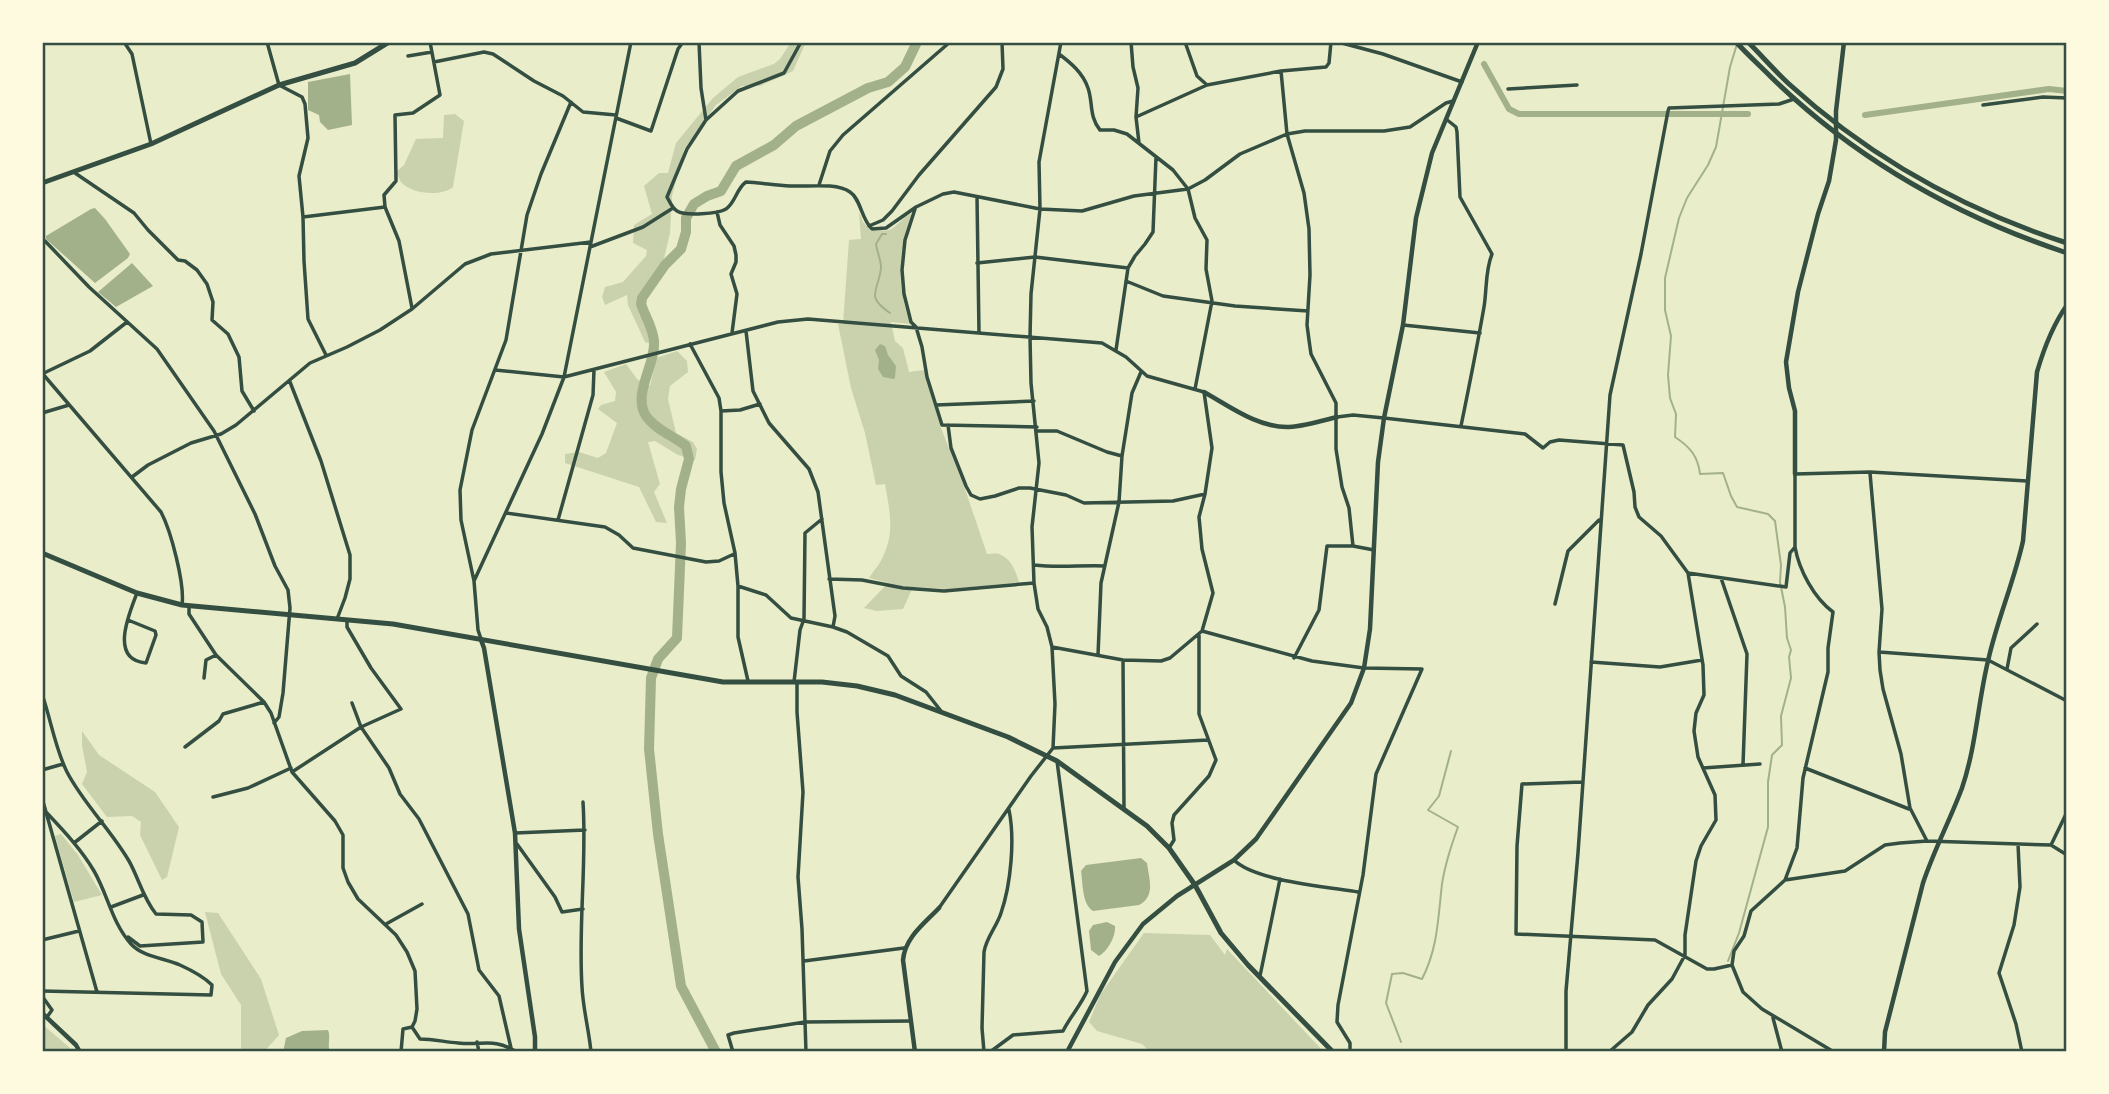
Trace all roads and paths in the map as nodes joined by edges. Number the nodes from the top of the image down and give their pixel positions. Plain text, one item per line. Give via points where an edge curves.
1 (124, 42) edge
2 (267, 42) edge
3 (389, 42) edge
4 (430, 42) edge
5 (631, 42) edge
6 (683, 42) edge
7 (699, 42) edge
8 (801, 42) edge
9 (950, 42) edge
10 (1002, 42) edge
11 (1061, 42) edge
12 (1131, 42) edge
13 (1185, 42) edge
14 (1331, 42) edge
15 (1338, 42) edge
16 (1478, 42) edge
17 (1736, 42) edge
18 (1748, 42) edge
19 (1844, 42) edge
20 (379, 45) edge
21 (432, 52) junction
22 (1059, 54) junction
23 (408, 56) dead end
24 (434, 62) junction
25 (1280, 71) junction
26 (1462, 82) junction
27 (279, 85) junction
28 (1207, 85) junction
29 (1577, 85) dead end
30 (1508, 89) dead end
31 (2067, 98) edge
32 (1794, 99) junction
33 (1453, 101) junction
34 (570, 102) junction
35 (1983, 106) dead end
36 (616, 117) junction
37 (1136, 117) junction
38 (1447, 119) junction
39 (706, 120) junction
40 (1835, 121) junction
41 (1835, 133) junction
42 (1287, 134) junction
43 (1139, 143) junction
44 (151, 144) junction
45 (1156, 157) junction
46 (74, 172) junction
47 (42, 174) edge
48 (44, 182) edge
49 (819, 185) junction
50 (1188, 189) junction
51 (1154, 193) junction
52 (977, 197) junction
53 (916, 207) junction
54 (385, 208) junction
55 (673, 208) junction
56 (1040, 209) junction
57 (717, 212) junction
58 (303, 217) junction
59 (869, 226) junction
60 (591, 242) junction
61 (42, 243) edge
62 (2067, 243) edge
63 (590, 247) junction
64 (519, 251) junction
65 (2067, 253) edge
66 (1035, 257) junction
67 (977, 263) junction
68 (1128, 268) junction
69 (1126, 281) junction
70 (1212, 301) junction
71 (2066, 307) edge
72 (412, 309) junction
73 (1308, 311) junction
74 (127, 322) junction
75 (1403, 325) junction
76 (916, 327) junction
77 (746, 331) junction
78 (733, 333) junction
79 (979, 333) junction
80 (1479, 333) junction
81 (1030, 337) junction
82 (690, 344) junction
83 (1116, 350) junction
84 (326, 355) junction
85 (495, 370) junction
86 (594, 370) junction
87 (1141, 372) junction
88 (42, 374) edge
89 (564, 377) junction
90 (290, 381) junction
91 (1195, 389) junction
92 (1204, 392) junction
93 (1034, 401) junction
94 (760, 404) junction
95 (69, 405) junction
96 (936, 405) junction
97 (254, 411) junction
98 (721, 411) junction
99 (42, 413) edge
100 (1337, 417) junction
101 (1384, 418) junction
102 (948, 425) junction
103 (1461, 426) junction
104 (1037, 429) junction
105 (216, 435) junction
106 (1606, 443) junction
107 (1122, 456) junction
108 (1870, 472) junction
109 (1796, 474) junction
110 (132, 477) junction
111 (2027, 481) junction
112 (1036, 490) junction
113 (1205, 494) junction
114 (1119, 502) junction
115 (506, 513) junction
116 (822, 519) junction
117 (1600, 519) junction
118 (558, 520) junction
119 (1353, 546) junction
120 (1795, 547) junction
121 (1374, 550) junction
122 (42, 553) edge
123 (735, 553) junction
124 (1033, 565) junction
125 (1105, 566) junction
126 (1688, 573) junction
127 (1721, 578) junction
128 (829, 579) junction
129 (474, 580) junction
130 (1034, 583) junction
131 (738, 586) junction
132 (137, 593) junction
133 (1555, 604) dead end
134 (185, 606) junction
135 (290, 615) junction
136 (337, 619) junction
137 (128, 620) junction
138 (347, 620) junction
139 (804, 620) junction
140 (2037, 624) dead end
141 (832, 627) junction
142 (1201, 633) junction
143 (481, 639) junction
144 (1052, 647) junction
145 (1879, 652) junction
146 (216, 655) junction
147 (1098, 656) junction
148 (1294, 658) junction
149 (1123, 660) junction
150 (1702, 660) junction
151 (1988, 660) junction
152 (1591, 662) junction
153 (1363, 667) junction
154 (2007, 670) junction
155 (204, 678) dead end
156 (796, 682) junction
157 (749, 683) junction
158 (42, 694) edge
159 (2067, 701) edge
160 (43, 702) edge
161 (264, 702) junction
162 (352, 703) dead end
163 (942, 713) junction
164 (274, 723) junction
165 (361, 727) junction
166 (1208, 740) junction
167 (1124, 744) junction
168 (185, 747) dead end
169 (1054, 748) junction
170 (1046, 756) junction
171 (1057, 761) junction
172 (64, 764) junction
173 (1760, 764) dead end
174 (1743, 765) junction
175 (1703, 768) junction
176 (1805, 768) junction
177 (42, 770) edge
178 (291, 770) junction
179 (1583, 782) junction
180 (213, 797) dead end
181 (42, 798) edge
182 (583, 802) dead end
183 (1124, 809) junction
184 (1009, 810) junction
185 (1911, 810) junction
186 (46, 812) junction
187 (2067, 812) edge
188 (102, 821) junction
189 (585, 830) junction
190 (515, 833) junction
191 (1927, 841) junction
192 (1939, 841) junction
193 (2018, 843) junction
194 (74, 844) junction
195 (516, 844) junction
196 (2051, 845) junction
197 (1169, 848) junction
198 (2067, 855) edge
199 (1234, 860) junction
200 (1280, 879) junction
201 (1785, 880) junction
202 (1195, 885) junction
203 (1358, 892) junction
204 (143, 895) junction
205 (422, 904) dead end
206 (111, 908) junction
207 (939, 908) joint
208 (583, 909) junction
209 (386, 924) junction
210 (79, 931) junction
211 (124, 934) junction
212 (1570, 937) junction
213 (42, 940) edge
214 (905, 948) junction
215 (1685, 955) junction
216 (804, 961) junction
217 (1732, 965) junction
218 (1260, 977) junction
219 (42, 991) edge
220 (97, 992) junction
221 (42, 996) edge
222 (1083, 1000) junction
223 (1091, 1004) junction
224 (42, 1013) edge
225 (47, 1017) junction
226 (1773, 1018) junction
227 (911, 1021) junction
228 (805, 1022) junction
229 (412, 1027) junction
230 (477, 1042) junction
231 (511, 1048) junction
232 (79, 1052) edge
233 (401, 1052) edge
234 (479, 1052) edge
235 (517, 1052) edge
236 (535, 1052) edge
237 (591, 1052) edge
238 (733, 1052) edge
239 (806, 1052) edge
240 (915, 1052) edge
241 (984, 1052) edge
242 (990, 1052) edge
243 (1068, 1052) edge
244 (1333, 1052) edge
245 (1350, 1052) edge
246 (1566, 1052) edge
247 (1609, 1052) edge
248 (1782, 1052) edge
249 (1834, 1052) edge
250 (1884, 1052) edge
251 (2022, 1052) edge

1 - 44 street via 132,54
2 - 27 street
3 - 20 main road
4 - 21 street
5 - 36 street
6 - 36 street via 651,131
7 - 39 street
8 - 39 street via 784,73 738,91
9 - 49 street via 843,135 831,151
10 - 59 street via 1003,69 996,87 892,211
11 - 22 street
12 - 37 street via 1138,88
13 - 28 street via 1197,76
14 - 25 street via 1326,67
15 - 26 street
16 - 26 street
17 - 32 main road
18 - 40 main road via 1789,84
19 - 40 street
20 - 27 main road via 345,67
21 - 23 street
21 - 24 street
22 - 43 street via 1082,76 1093,122 1100,130 1127,134
22 - 56 street via 1039,162
24 - 34 street via 493,54
24 - 54 street via 440,95 413,113 395,115 396,181 385,193
25 - 28 street
25 - 42 street
26 - 33 street
27 - 44 main road
27 - 58 street via 302,97 304,104 308,138 299,176
28 - 37 street
29 - 30 street
31 - 35 street
32 - 41 main road
32 - 106 street via 1784,104 1669,108 1610,395
33 - 38 street
33 - 42 street via 1410,127
34 - 36 street via 583,112
34 - 64 street via 541,174
36 - 60 street
37 - 43 street
38 - 75 street via 1430,160 1416,218
38 - 80 street via 1457,132 1462,202 1492,254
39 - 55 street via 687,149 667,197
40 - 41 street
40 - 62 main road via 1931,186
41 - 65 main road via 1942,201 1988,224
41 - 109 street via 1829,181 1798,292 1786,362 1795,411
42 - 50 street via 1240,154
42 - 73 street via 1309,229
43 - 45 street
44 - 46 main road
45 - 50 street
45 - 51 street
46 - 48 main road
46 - 97 street via 134,213 178,260 197,270 210,293 212,320 228,334 239,357 242,391
47 - 48 street
49 - 57 street via 746,182 731,204
49 - 59 street via 849,191
50 - 51 street
50 - 70 street via 1195,218 1207,240
51 - 56 street via 1082,211
51 - 68 street via 1153,232
52 - 53 street via 954,192
52 - 56 street
52 - 67 street
53 - 59 street via 887,228
53 - 76 street via 905,240 902,270 904,294
54 - 58 street
54 - 72 street via 399,241
55 - 57 street via 679,213
55 - 63 street via 643,227
56 - 66 street
57 - 78 street via 736,255 731,274 737,294
58 - 84 street via 309,319
60 - 63 street
60 - 64 street
61 - 74 street
63 - 89 street
64 - 72 street via 491,254 465,264
64 - 85 street via 506,340
66 - 67 street
66 - 68 street
66 - 81 street
67 - 79 street
68 - 69 street
69 - 70 street via 1163,296
69 - 83 street
70 - 73 street
70 - 91 street
71 - 111 street via 2052,328 2037,372
72 - 84 street
73 - 100 street via 1311,354 1336,403
74 - 88 street via 90,351
74 - 105 street via 157,349
75 - 80 street
75 - 101 street
76 - 77 street via 808,318
76 - 79 street
76 - 96 street
77 - 78 street
77 - 94 street via 753,391
78 - 82 street
79 - 81 street
80 - 103 street
81 - 83 street via 1102,343
81 - 93 street
82 - 86 street
82 - 98 street via 719,398
83 - 87 street
84 - 90 street
85 - 89 street
85 - 129 street via 472,430 460,490 461,520
86 - 89 street
86 - 118 street via 593,395
87 - 91 street
87 - 107 street via 1132,393
88 - 95 street
89 - 115 street
90 - 97 street
90 - 136 street via 350,555 348,589
91 - 92 street
92 - 100 street via 1276,427
92 - 113 street via 1212,448
93 - 96 street
93 - 104 street
94 - 98 street
94 - 116 street via 769,423 809,469
95 - 99 street
95 - 110 street
96 - 102 street via 942,425
97 - 105 street
98 - 123 street via 723,492
100 - 101 street
100 - 119 street via 1336,449
101 - 103 street
101 - 121 street
102 - 104 street
102 - 112 street via 951,448 971,495 980,499 1019,488
103 - 106 street via 1525,435 1543,448 1559,440
104 - 107 street via 1057,431
104 - 112 street
105 - 110 street via 191,443
105 - 135 street via 288,590
106 - 117 street
106 - 126 street via 1623,444 1639,517 1661,536
107 - 114 street
108 - 109 street
108 - 111 street
108 - 145 street via 1882,609
109 - 120 street
110 - 134 street via 165,521
111 - 151 street via 2019,561
112 - 114 street via 1084,503
112 - 124 street via 1031,527
113 - 114 street via 1173,501
113 - 142 street via 1199,517 1213,593
114 - 125 street
115 - 118 street
115 - 129 street
116 - 128 street
116 - 139 street via 805,533
117 - 133 street via 1568,551
117 - 152 street
118 - 123 street via 605,527 633,548 706,562
119 - 121 street
119 - 148 street via 1326,546 1319,610
120 - 127 street via 1790,553 1786,587
120 - 176 street via 1811,586 1832,612 1828,672
121 - 153 street
122 - 132 main road
123 - 131 street
124 - 125 street
124 - 130 street
125 - 147 street
126 - 127 street
126 - 150 street
127 - 174 street via 1747,654
128 - 130 street via 944,592
128 - 141 street via 835,616
129 - 143 street
130 - 144 street
131 - 139 street via 766,595 791,618
131 - 157 street via 738,637
132 - 134 main road
132 - 137 street
134 - 135 main road
134 - 146 street
135 - 136 main road
135 - 164 street via 283,693
136 - 138 main road
137 - 137 street via 125,649 133,660 146,663 155,631
138 - 143 main road
138 - 165 street via 371,668 401,709
139 - 141 street
139 - 156 street
140 - 154 street via 2011,648
141 - 163 street via 888,656 901,676 926,692
142 - 148 street
142 - 149 street via 1170,658
142 - 166 street via 1199,714
143 - 157 main road via 660,672
143 - 190 street
144 - 147 street
144 - 169 street
145 - 151 street
145 - 185 street
146 - 155 street via 206,660
146 - 161 street
147 - 149 street
148 - 153 street
149 - 167 street
150 - 152 street via 1660,667
150 - 175 street via 1704,695 1694,731
151 - 154 street
151 - 192 street via 1962,787
152 - 179 street
153 - 199 street via 1351,704 1337,725 1256,839
153 - 203 street via 1422,669 1376,774
154 - 159 street
156 - 157 main road
156 - 163 main road via 858,686
156 - 216 street via 803,792 798,867
158 - 160 street
160 - 172 street
161 - 164 street
161 - 168 street via 223,714
162 - 165 street
163 - 170 main road
164 - 178 street
165 - 178 street
165 - 231 street via 419,819 464,905 480,970 499,996
166 - 167 street
166 - 197 street via 1216,760 1209,776 1174,815 1174,840
167 - 169 street
167 - 183 street
169 - 170 street
170 - 171 main road
170 - 184 street
171 - 183 main road
171 - 222 street via 1087,991
172 - 177 street
172 - 188 street via 77,790
173 - 174 street
174 - 175 street
175 - 215 street via 1715,795 1716,820 1696,861
176 - 185 street
176 - 201 street via 1797,848
178 - 180 street
178 - 209 street via 343,835 343,868 358,899
179 - 212 street
179 - 212 street via 1522,784 1519,813 1516,934
181 - 186 street
182 - 189 street
183 - 197 main road
184 - 207 street
184 - 241 street via 1011,857 1005,896 984,952
185 - 191 street
186 - 194 street
186 - 210 street
187 - 196 street
188 - 194 street
188 - 204 street via 130,863
189 - 190 street
189 - 208 street
190 - 195 street
191 - 192 street
191 - 201 street via 1885,845 1845,871
192 - 193 street
192 - 250 street via 1923,883 1885,1032
193 - 196 street
193 - 251 street via 2020,887 1999,973
194 - 206 street via 93,869
195 - 208 street via 562,912
195 - 236 street via 520,929
196 - 198 street
197 - 202 main road
199 - 200 street
199 - 202 street
200 - 203 street
200 - 218 street
201 - 217 street via 1751,911
202 - 218 main road via 1221,933
202 - 223 street via 1143,924
203 - 245 street via 1337,1023 1350,1043
204 - 206 street
204 - 211 street via 156,914 191,915 202,922 203,942 140,946
205 - 209 street
206 - 211 street
207 - 214 street
208 - 237 street via 582,989
209 - 229 street via 415,971 417,1009
210 - 213 street
210 - 220 street
211 - 220 street via 138,950 206,979 212,985 211,995
212 - 215 street via 1656,940
212 - 246 street
214 - 216 street
214 - 227 street
215 - 217 street via 1707,969
215 - 247 street via 1632,1032
216 - 228 street
217 - 226 street via 1743,992
218 - 244 main road
219 - 220 street
221 - 225 street via 52,1010
222 - 223 street
222 - 242 street via 1063,1031 1013,1035
223 - 243 street
224 - 225 street
225 - 232 street
226 - 248 street
226 - 249 street
227 - 228 street
227 - 240 street
228 - 238 street via 728,1035
228 - 239 street
229 - 230 street via 420,1039
229 - 233 street via 403,1029
230 - 231 street
230 - 234 street
231 - 235 street

